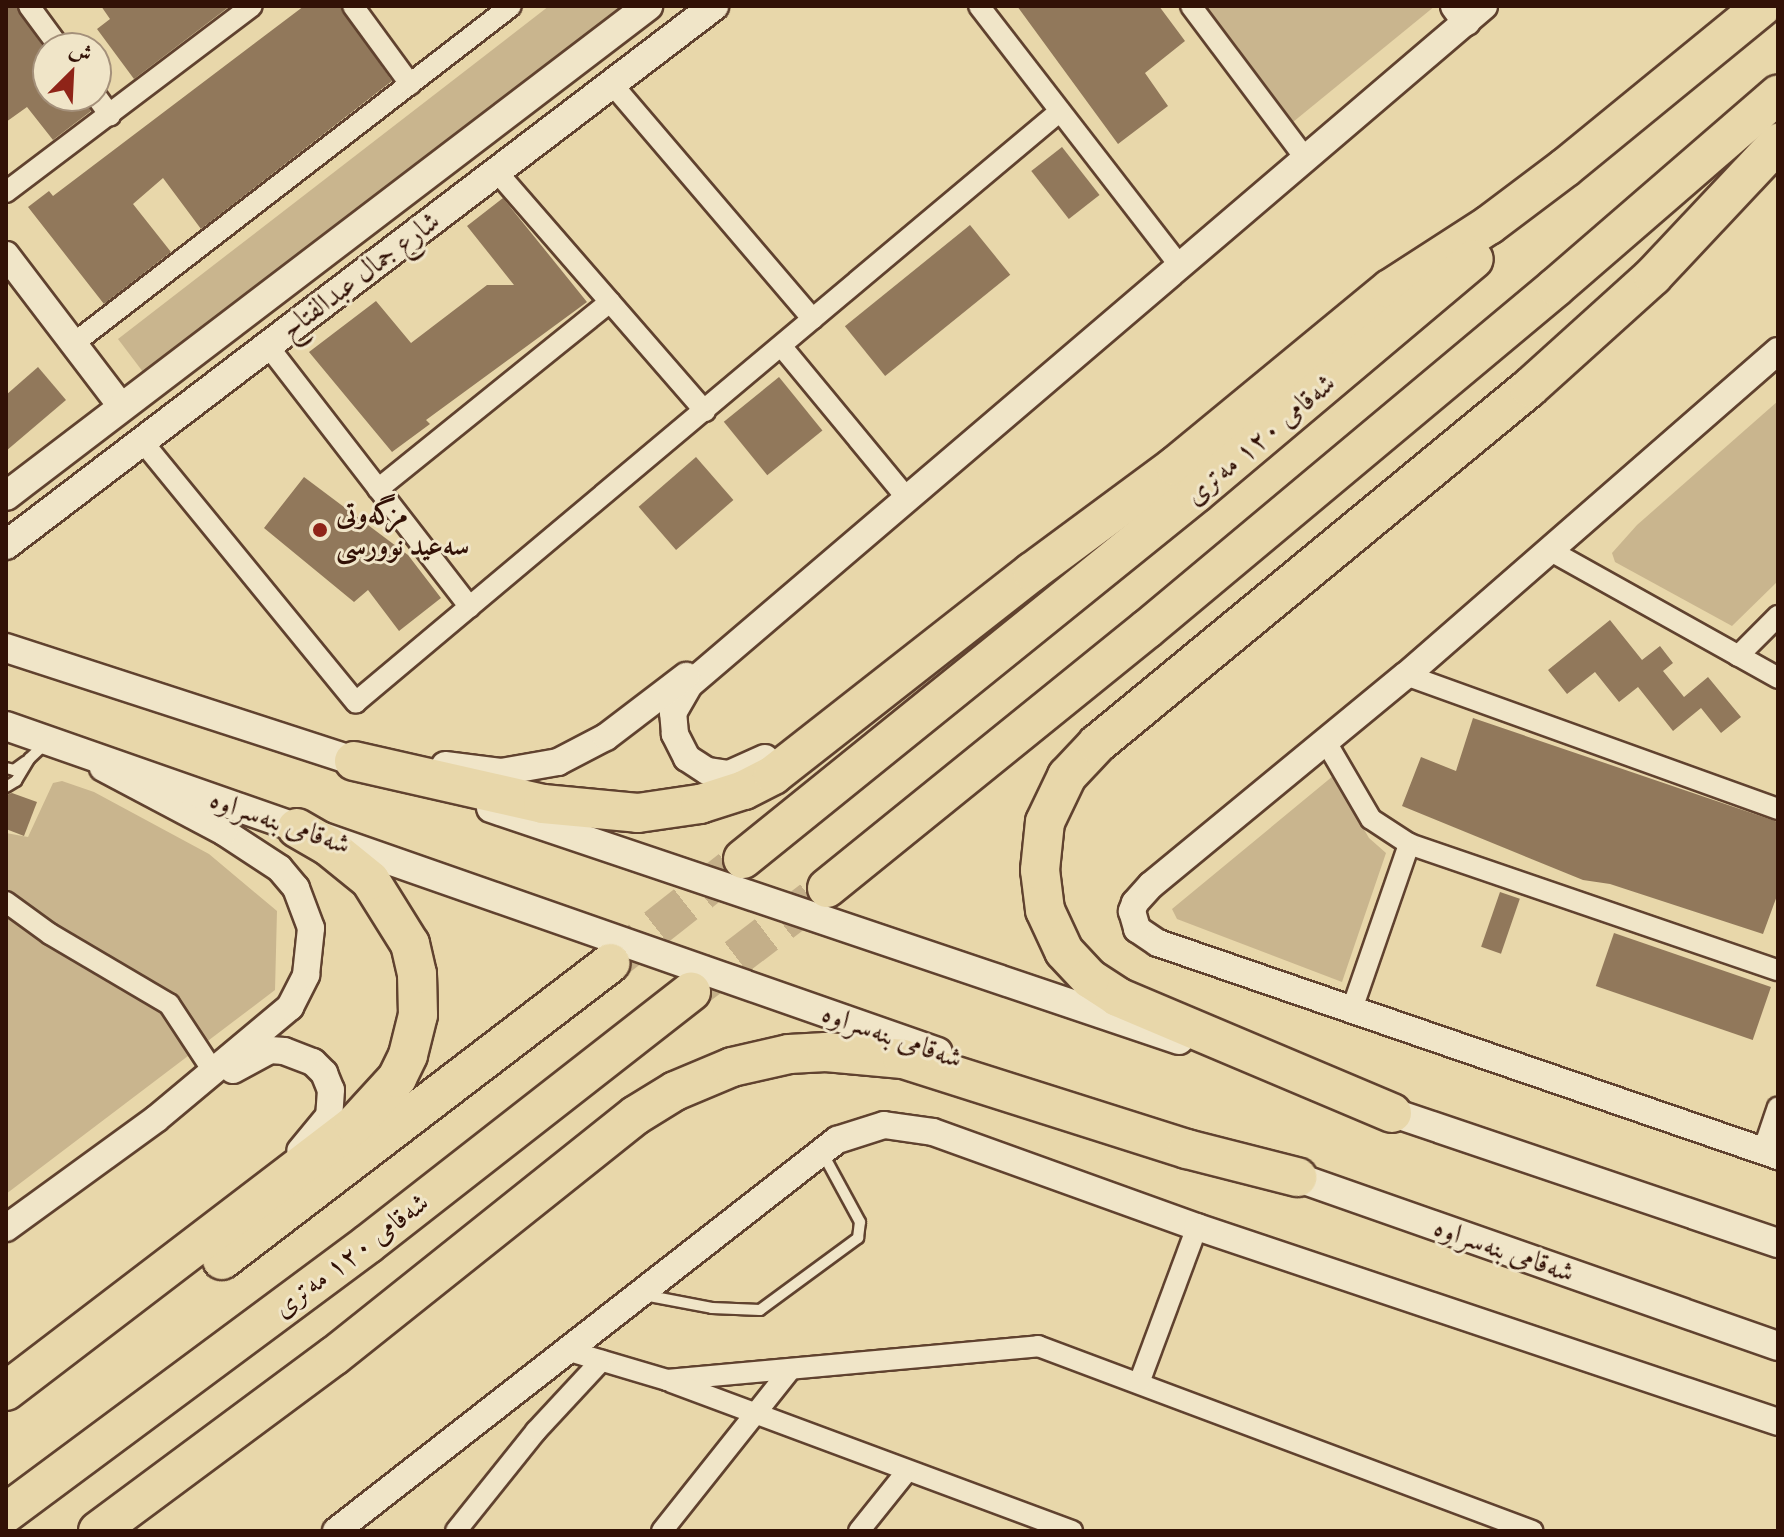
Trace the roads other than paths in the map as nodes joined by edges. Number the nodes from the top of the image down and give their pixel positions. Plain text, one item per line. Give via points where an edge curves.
1 (29, 6) edge
2 (252, 6) edge
3 (353, 6) edge
4 (511, 6) edge
5 (648, 6) edge
6 (714, 6) edge
7 (979, 6) edge
8 (1191, 6) edge
9 (1765, 6) edge
10 (1468, 11) edge
11 (48, 32) edge
12 (410, 84) junction
13 (612, 84) junction
14 (1778, 95) edge
15 (523, 102) junction
16 (108, 112) edge
17 (1059, 112) junction
18 (110, 115) junction
19 (548, 133) junction
20 (1778, 143) edge
21 (1306, 159) junction
22 (497, 172) junction
23 (6, 192) edge
24 (6, 255) edge
25 (1180, 266) junction
26 (610, 302) junction
27 (813, 319) junction
28 (73, 344) junction
29 (268, 346) junction
30 (782, 347) junction
31 (1778, 351) edge
32 (121, 406) junction
33 (705, 411) junction
34 (142, 441) junction
35 (378, 489) junction
36 (6, 496) edge
37 (907, 498) junction
38 (6, 545) edge
39 (1551, 551) junction
40 (470, 607) junction
41 (778, 607) junction
42 (1778, 616) edge
43 (938, 646) junction
44 (6, 648) edge
45 (1738, 656) junction
46 (1406, 675) junction
47 (1778, 678) edge
48 (6, 726) edge
49 (254, 728) junction
50 (1326, 742) junction
51 (39, 750) junction
52 (77, 751) junction
53 (354, 761) junction
54 (6, 768) edge
55 (6, 787) edge
56 (1778, 809) edge
57 (297, 828) junction
58 (1409, 844) junction
59 (743, 859) tunnel mouth
60 (827, 888) tunnel mouth
61 (6, 902) edge
62 (611, 963) tunnel mouth
63 (1778, 970) edge
64 (691, 992) tunnel mouth
65 (1352, 1009) junction
66 (213, 1071) junction
67 (1778, 1107) edge
68 (1392, 1113) junction
69 (156, 1119) junction
70 (822, 1152) junction
71 (1770, 1154) edge
72 (1297, 1177) junction
73 (1197, 1227) junction
74 (6, 1228) edge
75 (206, 1240) junction
76 (1778, 1243) edge
77 (638, 1293) junction
78 (1778, 1346) edge
79 (566, 1350) junction
80 (601, 1361) junction
81 (790, 1370) junction
82 (667, 1380) junction
83 (1139, 1383) junction
84 (6, 1391) edge
85 (755, 1415) junction
86 (6, 1420) edge
87 (1778, 1422) edge
88 (907, 1471) junction
89 (6, 1513) edge
90 (1059, 1529) edge
91 (98, 1531) edge
92 (336, 1531) edge
93 (456, 1531) edge
94 (662, 1531) edge
95 (859, 1531) edge
96 (1532, 1531) edge

1 - 11 street
2 - 18 street
3 - 12 street
4 - 12 street
5 - 15 main road, شارع جمال عبدالفتاح
6 - 13 main road, شارع جمال عبدالفتاح
7 - 17 street
8 - 21 street
9 - 43 highway via 1566,167 1390,289 1175,466
9 - 59 highway, شەقامی ١٢٠ مەتری via 1196,493
10 - 21 street
12 - 28 street
13 - 19 main road, شارع جمال عبدالفتاح
13 - 27 street
14 - 60 highway via 1147,629
15 - 19 main road
15 - 32 main road, شارع جمال عبدالفتاح
16 - 18 street
17 - 25 street
17 - 27 street
18 - 23 street
19 - 22 main road, شارع جمال عبدالفتاح
20 - 68 highway via 1653,276 1529,388 1097,744 1067,776 1045,822 1040,870 1045,910 1064,951 1090,979 1118,997
21 - 25 street
22 - 26 street
22 - 29 main road, شارع جمال عبدالفتاح
24 - 28 street
25 - 37 street
26 - 33 street
26 - 35 street
27 - 30 street
28 - 32 street
29 - 34 main road, شارع جمال عبدالفتاح
29 - 35 street
30 - 33 street
30 - 37 street
31 - 39 street
32 - 36 main road, شارع جمال عبدالفتاح
33 - 40 street
34 - 38 main road, شارع جمال عبدالفتاح
34 - 40 street via 356,702
35 - 40 street
37 - 41 street
39 - 45 street
39 - 46 street
41 - 43 street via 690,684 678,701 673,713 678,743 687,758 707,771 729,774 746,769
41 - 49 street via 606,737 578,754 530,769 463,769
42 - 45 street
43 - 53 highway via 773,775 700,804 638,813 592,811
44 - 49 main road
45 - 47 street
46 - 50 street
46 - 56 street
48 - 51 main road, شەقامی بنەسراوە
49 - 53 main road
50 - 58 street via 1371,819
50 - 65 street via 1151,885 1135,903 1132,919 1158,943
51 - 52 main road, شەقامی بنەسراوە
51 - 54 lane via 14,770
51 - 55 lane
52 - 57 main road, شەقامی بنەسراوە
52 - 66 street via 259,853 290,881 307,910 312,949 298,994 290,1007
53 - 68 main road
57 - 72 main road, شەقامی بنەسراوە
57 - 75 highway via 370,880 403,929 417,974 415,1033 397,1078 381,1100
58 - 63 street
58 - 65 street
61 - 66 street via 169,1004
62 - 86 highway
64 - 89 highway, شەقامی ١٢٠ مەتری via 368,1244
65 - 71 street
66 - 69 street
67 - 71 street
68 - 76 main road
69 - 74 street
69 - 75 street via 270,1050 313,1062 331,1090 329,1116 314,1137
70 - 73 street via 837,1140 884,1125 933,1132
70 - 77 street
70 - 77 lane via 860,1222 858,1238 760,1310 712,1308
72 - 78 main road, شەقامی بنەسراوە
72 - 91 highway via 1187,1149 903,1059 826,1052 732,1067 675,1091 636,1115 334,1356
73 - 83 street
73 - 87 street
75 - 84 highway
77 - 79 street
79 - 80 street
79 - 92 street
80 - 82 street
80 - 93 street via 536,1431
81 - 82 street
81 - 83 street via 1038,1346
81 - 85 street
82 - 85 street
83 - 96 street
85 - 88 street
85 - 94 street
88 - 90 street
88 - 95 street

